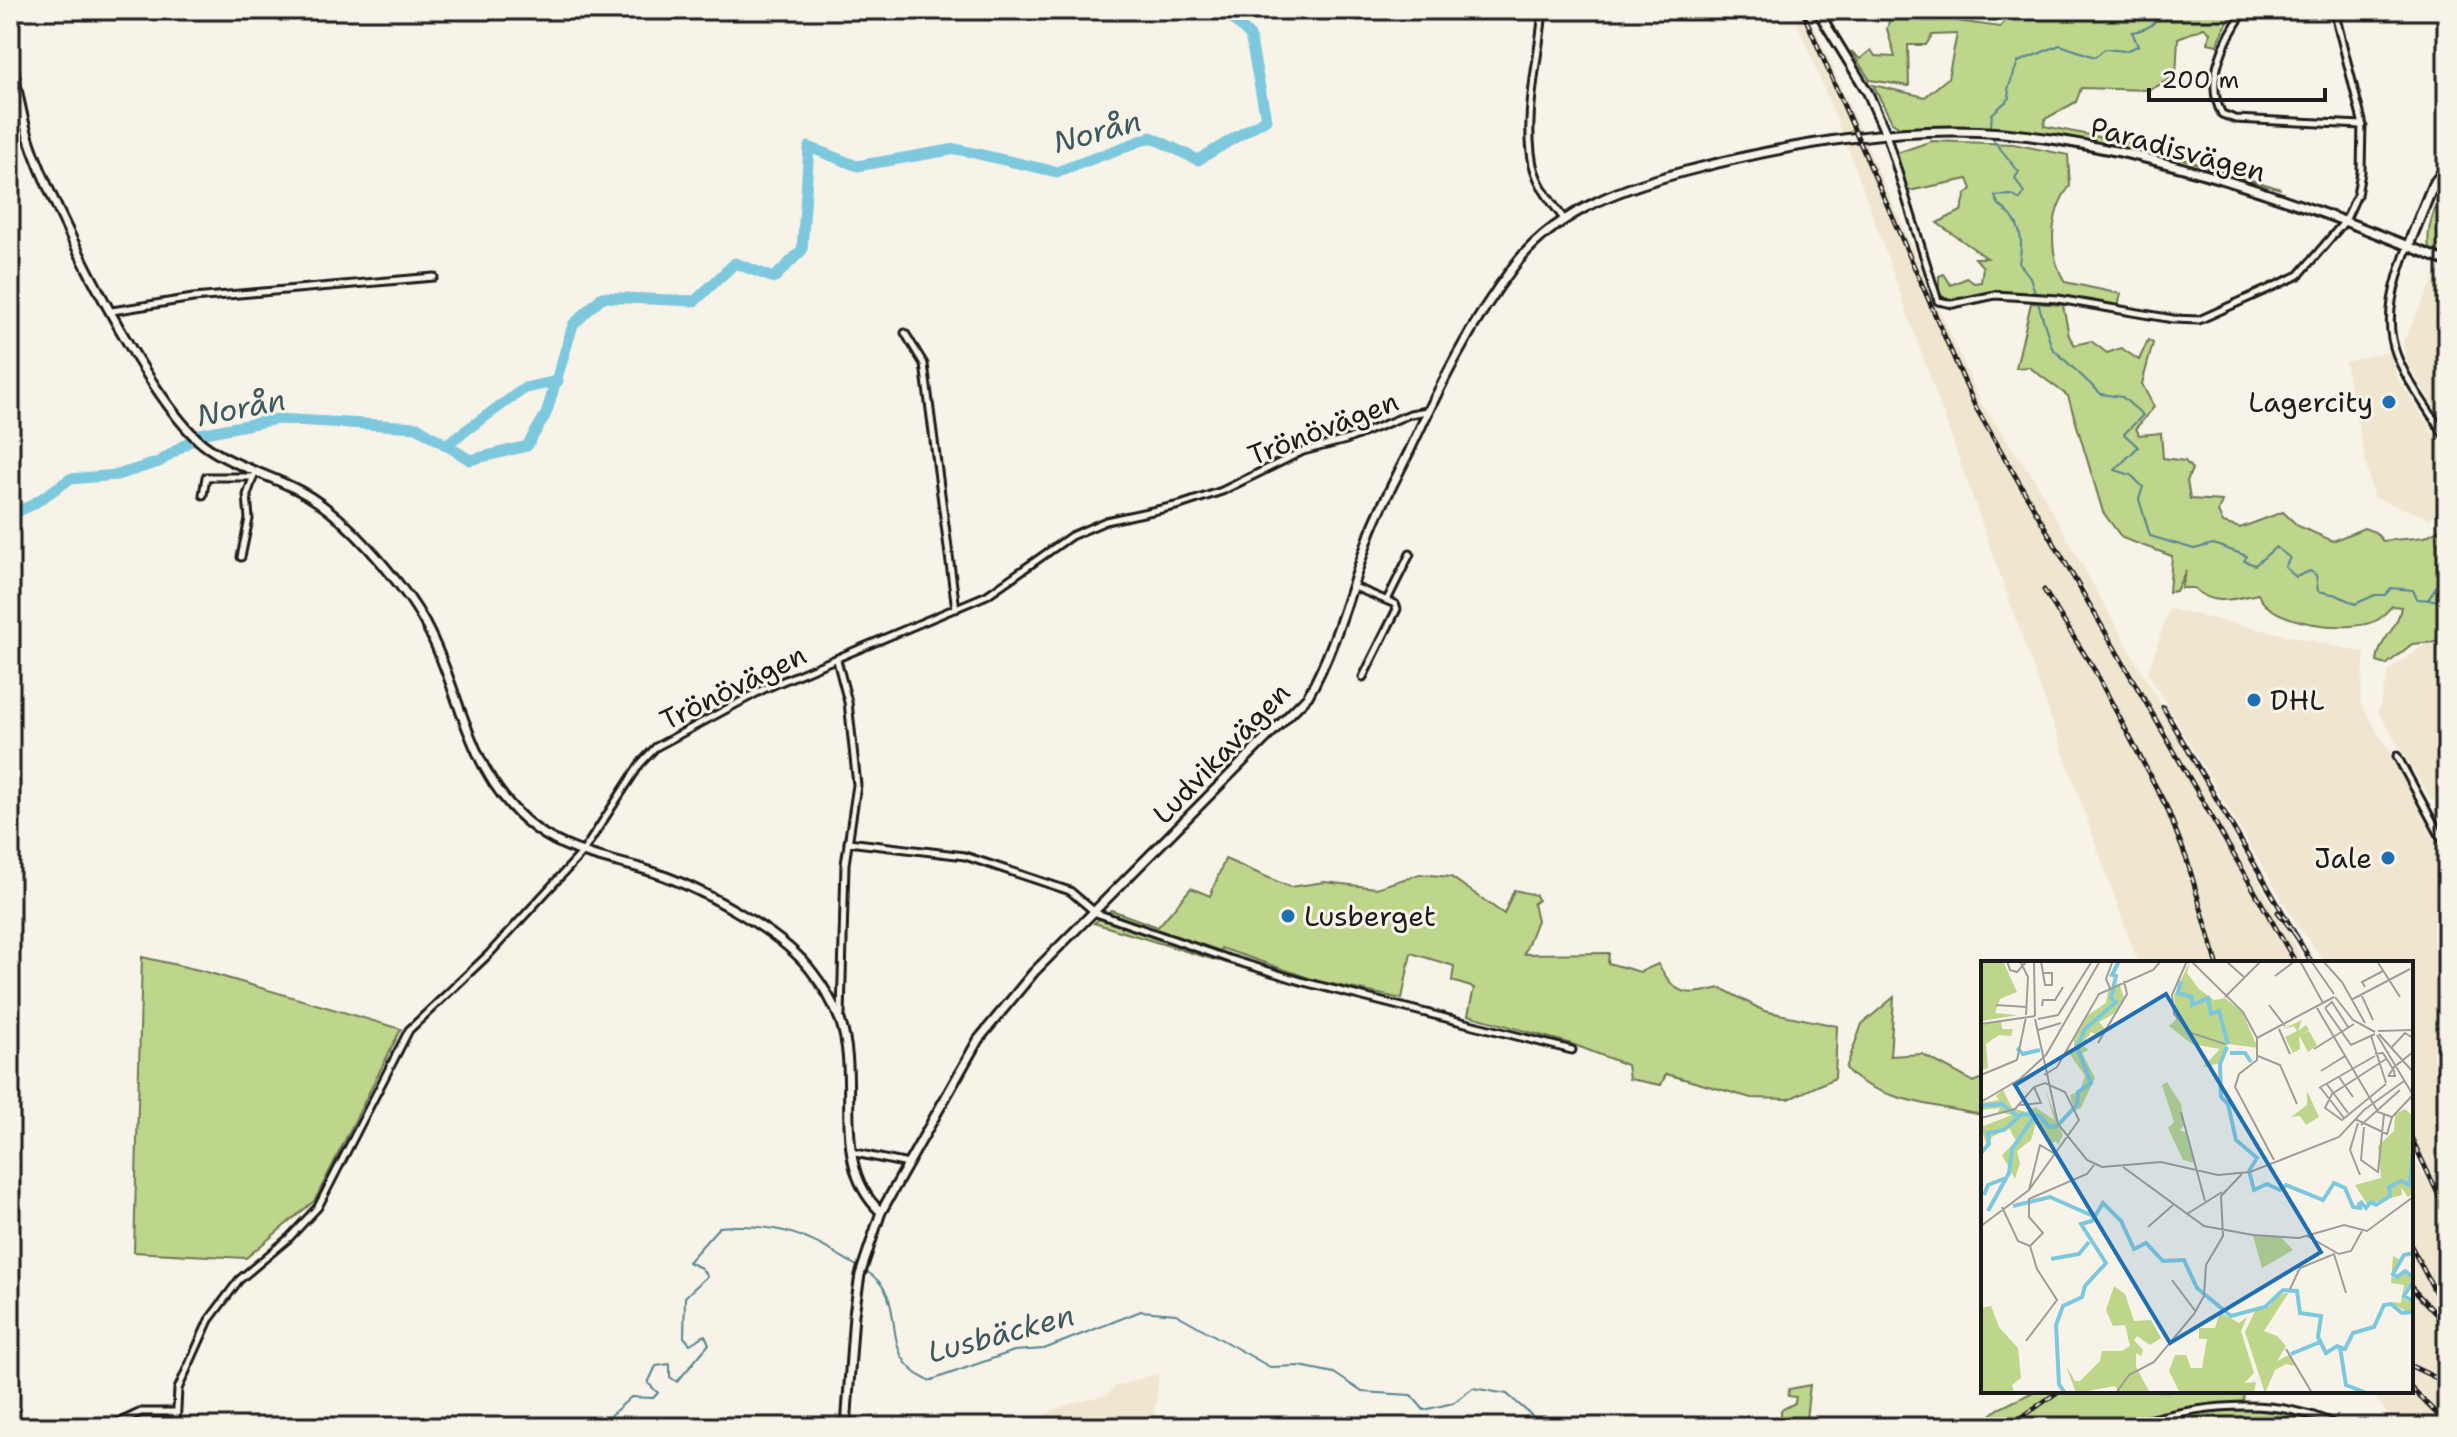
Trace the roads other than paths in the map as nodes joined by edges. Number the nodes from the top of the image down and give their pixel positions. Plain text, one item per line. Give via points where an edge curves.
1 (1543, 10) edge
2 (1817, 10) edge
3 (2245, 10) edge
4 (2334, 10) edge
5 (10, 51) edge
6 (2363, 125) junction
7 (1886, 134) junction
8 (2446, 169) edge
9 (1564, 219) junction
10 (2345, 221) junction
11 (2408, 246) junction
12 (2447, 262) edge
13 (434, 277) dead end
14 (112, 311) junction
15 (905, 333) dead end
16 (1428, 411) junction
17 (2447, 439) edge
18 (253, 474) junction
19 (203, 495) dead end
20 (1410, 554) dead end
21 (241, 557) dead end
22 (1351, 585) junction
23 (1387, 600) junction
24 (956, 609) junction
25 (837, 660) junction
26 (1363, 677) dead end
27 (2397, 756) dead end
28 (848, 842) junction
29 (2447, 848) edge
30 (582, 853) junction
31 (1096, 913) junction
32 (840, 1021) junction
33 (1572, 1050) dead end
34 (850, 1152) junction
35 (908, 1164) junction
36 (881, 1212) junction
37 (174, 1412) junction
38 (109, 1427) edge
39 (176, 1427) edge
40 (846, 1427) edge
41 (2123, 1427) edge
42 (2340, 1427) edge

1 - 9 street via 1531,133 1534,166
2 - 7 street via 1868,93
3 - 6 street via 2221,51 2216,92 2222,114
4 - 6 street
5 - 14 street via 31,145
6 - 10 street via 2360,183
7 - 9 street, Ludvikavägen via 1761,151 1629,186
7 - 10 street, Paradisvägen via 1976,132 2073,142
7 - 10 street via 1938,301 1953,304 1995,295 2058,299 2199,320 2299,275
8 - 11 highway via 2433,185
9 - 16 street, Ludvikavägen via 1517,262 1484,307
10 - 11 street, Paradisvägen
11 - 12 street, Paradisvägen
11 - 17 street via 2388,309 2391,344
13 - 14 street via 193,298
14 - 18 street via 182,422 206,446
15 - 24 street via 924,364
16 - 22 street, Ludvikavägen
16 - 24 street, Trönövägen via 1303,451 1222,491 1106,521 1071,536 987,595
18 - 19 street via 206,477
18 - 21 street
18 - 30 street via 329,509 395,581 429,631 469,739 497,788 538,830
20 - 23 street
22 - 23 street
22 - 31 street, Ludvikavägen via 1327,658 1303,702
23 - 26 street via 1396,606 1395,615
24 - 25 street, Trönövägen
25 - 28 street via 848,702 857,785
25 - 30 street, Trönövägen via 764,689 656,747
27 - 29 street
28 - 31 street via 965,856 1070,891
28 - 32 street
30 - 32 street via 703,892 777,939 812,971
30 - 37 street, Trönövägen via 409,1030 318,1207 239,1280 209,1320 182,1376
31 - 33 street via 1304,982
31 - 35 street, Ludvikavägen via 1034,972 978,1040
32 - 34 street
34 - 35 street
34 - 36 street via 860,1184
35 - 36 street, Ludvikavägen
36 - 40 street, Ludvikavägen via 860,1275
37 - 38 street via 141,1412
37 - 39 street, Trönövägen
41 - 42 street via 2182,1412 2257,1407 2309,1413

